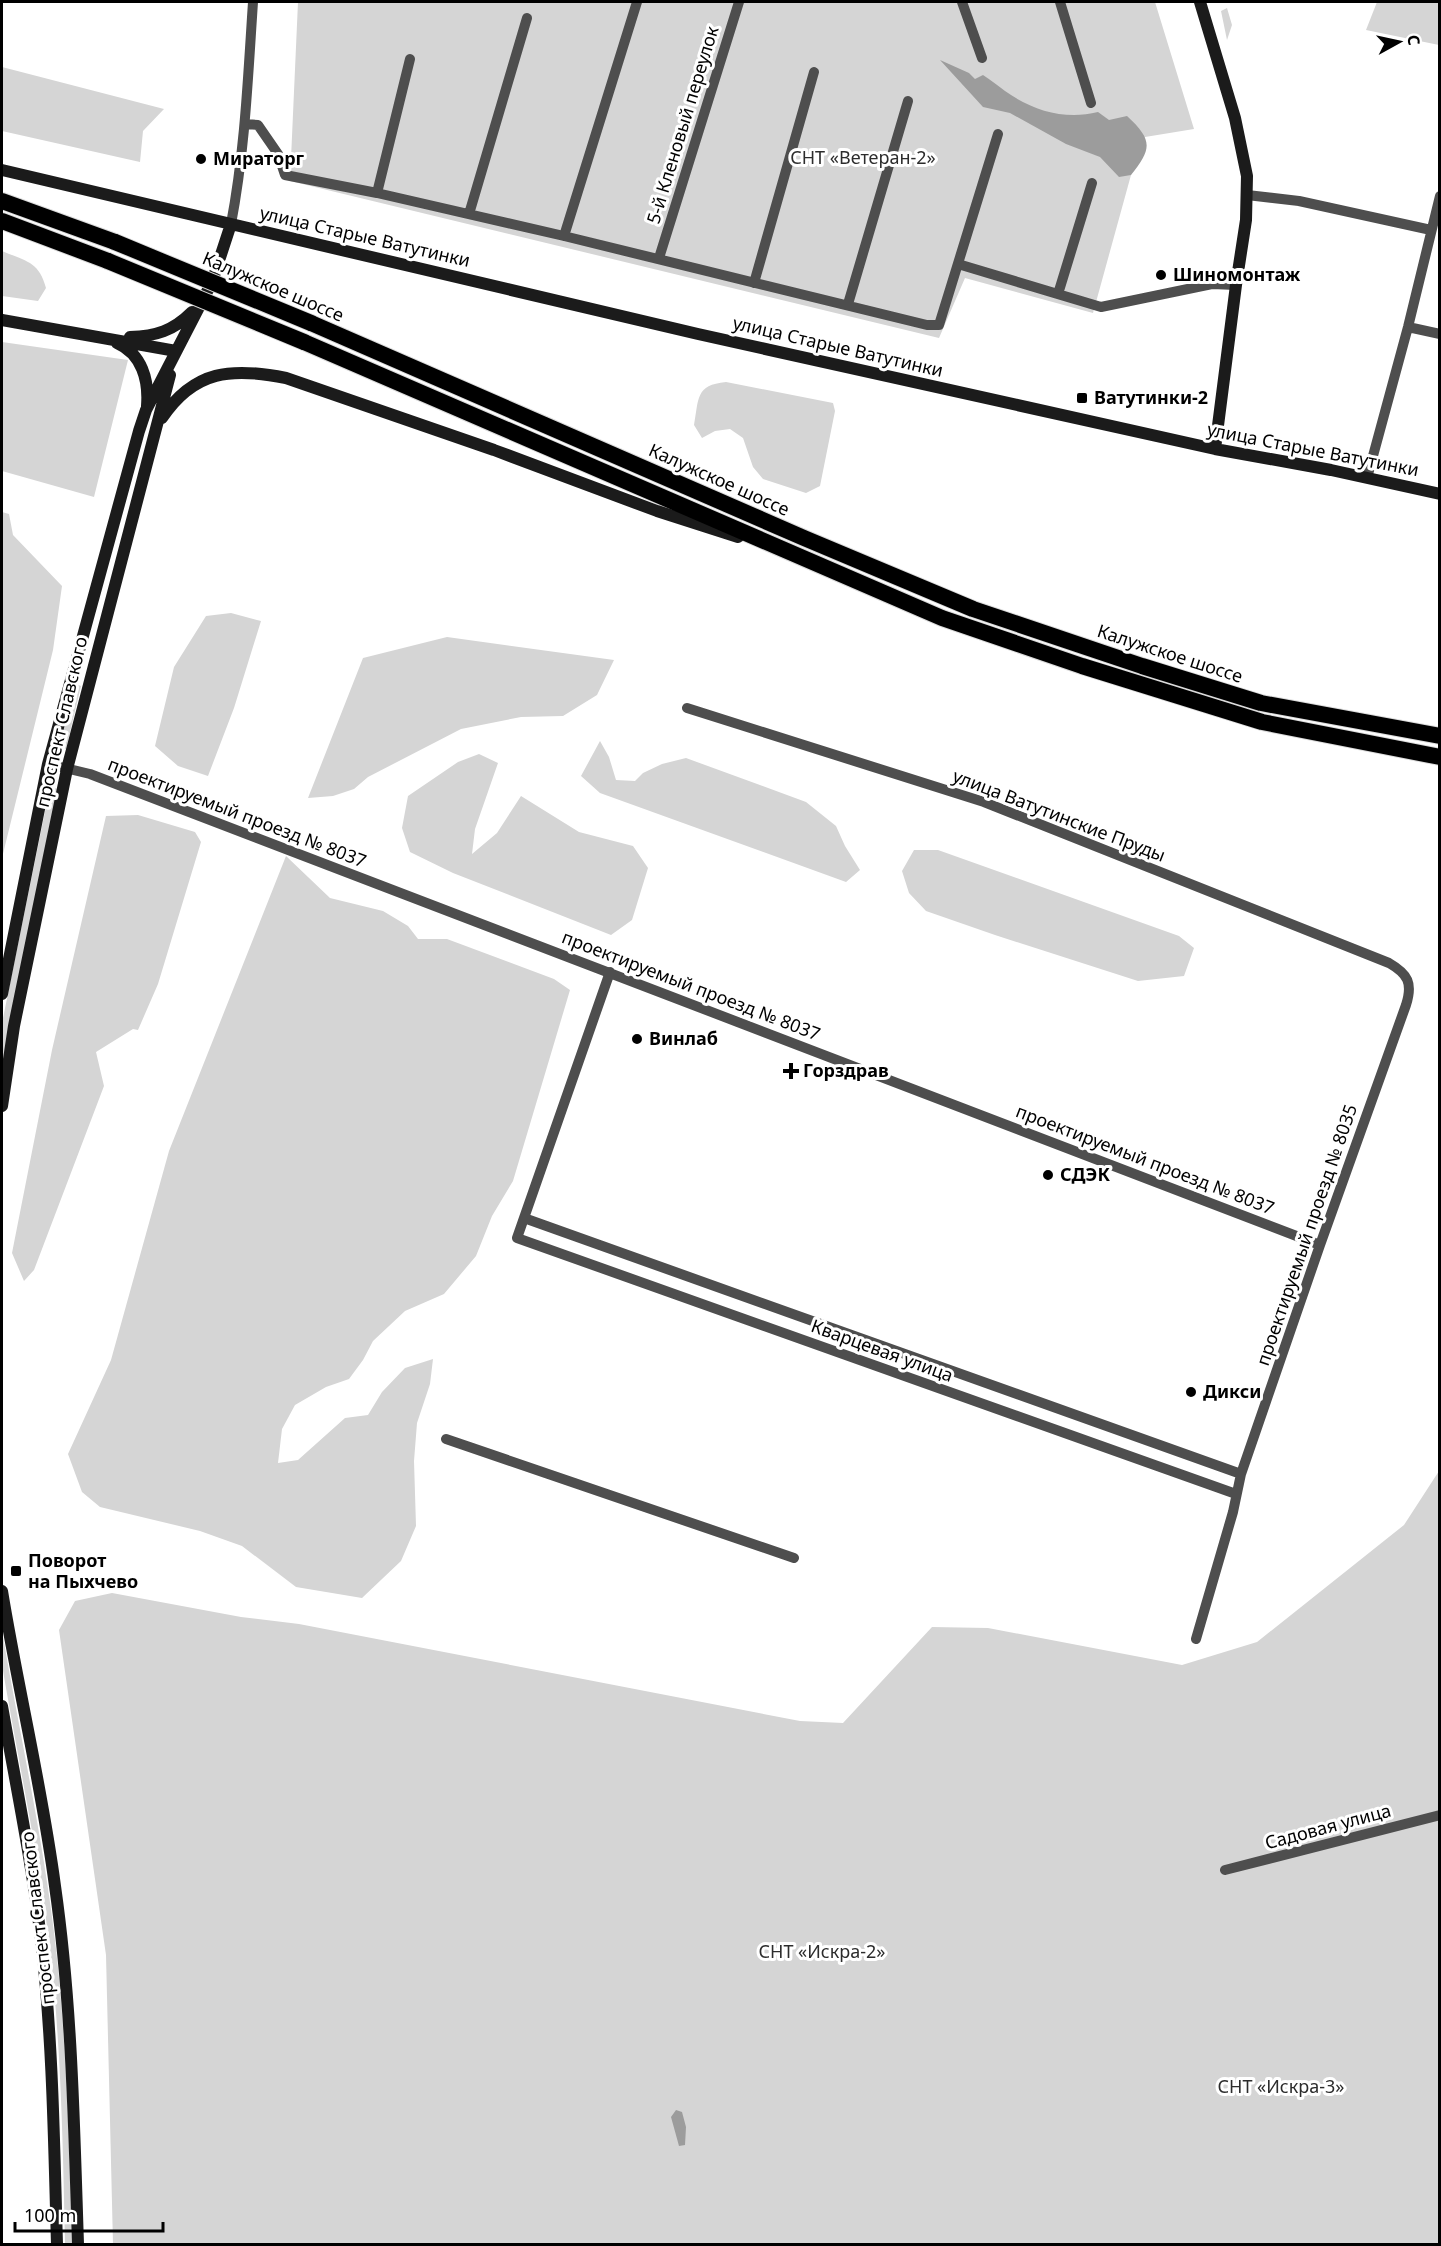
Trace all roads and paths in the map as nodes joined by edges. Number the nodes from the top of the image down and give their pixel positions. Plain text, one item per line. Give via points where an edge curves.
1 (253, 2) edge
2 (637, 2) edge
3 (739, 2) edge
4 (962, 2) edge
5 (1060, 2) edge
6 (1200, 2) edge
7 (527, 18) dead end
8 (982, 58) dead end
9 (410, 59) dead end
10 (814, 72) dead end
11 (908, 101) dead end
12 (1091, 104) dead end
13 (245, 124) junction
14 (998, 134) dead end
15 (2, 170) edge
16 (1092, 183) dead end
17 (377, 193) junction
18 (1247, 195) junction
19 (1440, 196) edge
20 (2, 201) edge
21 (469, 214) junction
22 (2, 221) edge
23 (231, 224) junction
24 (1431, 230) junction
25 (564, 236) junction
26 (658, 258) junction
27 (958, 264) junction
28 (754, 283) junction
29 (1236, 285) junction
30 (1058, 294) junction
31 (201, 303) junction
32 (848, 304) junction
33 (2, 320) edge
34 (1408, 327) junction
35 (1440, 333) edge
36 (102, 337) junction
37 (176, 351) junction
38 (146, 410) junction
39 (156, 427) junction
40 (1215, 449) junction
41 (1367, 478) junction
42 (1440, 494) edge
43 (795, 556) junction
44 (687, 708) dead end
45 (1440, 736) edge
46 (1440, 757) edge
47 (48, 764) junction
48 (67, 769) junction
49 (610, 972) junction
50 (1408, 980) joint
51 (2, 994) edge
52 (2, 1106) edge
53 (524, 1218) junction
54 (1320, 1245) junction
55 (446, 1439) dead end
56 (1242, 1474) junction
57 (1236, 1494) junction
58 (794, 1558) dead end
59 (2, 1591) edge
60 (1196, 1640) dead end
61 (2, 1706) edge
62 (1440, 1815) edge
63 (1225, 1870) dead end
64 (57, 2244) edge
65 (78, 2244) edge

1 - 13 street
2 - 25 street
3 - 26 street, 5-й Кленовый переулок
4 - 8 street
5 - 12 street
6 - 18 main road via 1234,118 1247,176
7 - 21 street
9 - 17 street
10 - 28 street
11 - 32 street
13 - 17 street via 258,125 269,138 285,175
13 - 23 street
14 - 27 street
15 - 23 main road
16 - 30 street
17 - 21 street
18 - 24 street via 1299,201
18 - 29 main road
19 - 24 street
20 - 45 highway, Калужское шоссе, bridge via 115,242 311,323 973,609 1261,703
21 - 25 street
22 - 43 highway, Калужское шоссе, bridge via 304,342
23 - 31 main road, проспект Славского
23 - 40 main road, улица Старые Ватутинки via 698,334
24 - 34 street
25 - 26 street
26 - 28 street
27 - 30 street
27 - 32 street via 939,325
28 - 32 street
29 - 30 street via 1212,284 1101,307
29 - 40 main road
31 - 36 main road via 169,331 153,336
31 - 37 main road, проспект Славского
33 - 36 main road
34 - 35 street
34 - 41 street
36 - 37 main road
36 - 38 main road via 125,347 142,366 148,393
37 - 38 main road, проспект Славского
37 - 39 main road, проспект Славского
38 - 47 main road, проспект Славского
39 - 43 main road via 173,402 197,383 238,372 259,372 286,378 657,511
39 - 48 main road, проспект Славского
40 - 41 main road, улица Старые Ватутинки
41 - 42 main road, улица Старые Ватутинки
43 - 46 highway, Калужское шоссе via 942,618 1082,666 1262,722
44 - 50 street, улица Ватутинские Пруды via 984,802 1389,963
47 - 48 street, проектируемый проезд № 8037
47 - 51 main road, проспект Славского
48 - 49 street, проектируемый проезд № 8037 via 90,774
48 - 52 main road, проспект Славского via 14,1026
49 - 53 street
49 - 54 street, проектируемый проезд № 8037
50 - 54 street, проектируемый проезд № 8035 via 1406,1005
53 - 56 street, Кварцевая улица
53 - 57 street, Кварцевая улица via 517,1238
54 - 56 street, проектируемый проезд № 8035
55 - 58 street
56 - 57 street, проектируемый проезд № 8035
57 - 60 street, проектируемый проезд № 8035
59 - 65 main road, проспект Славского via 63,1946
61 - 64 main road, проспект Славского via 42,1949
62 - 63 street, Садовая улица

